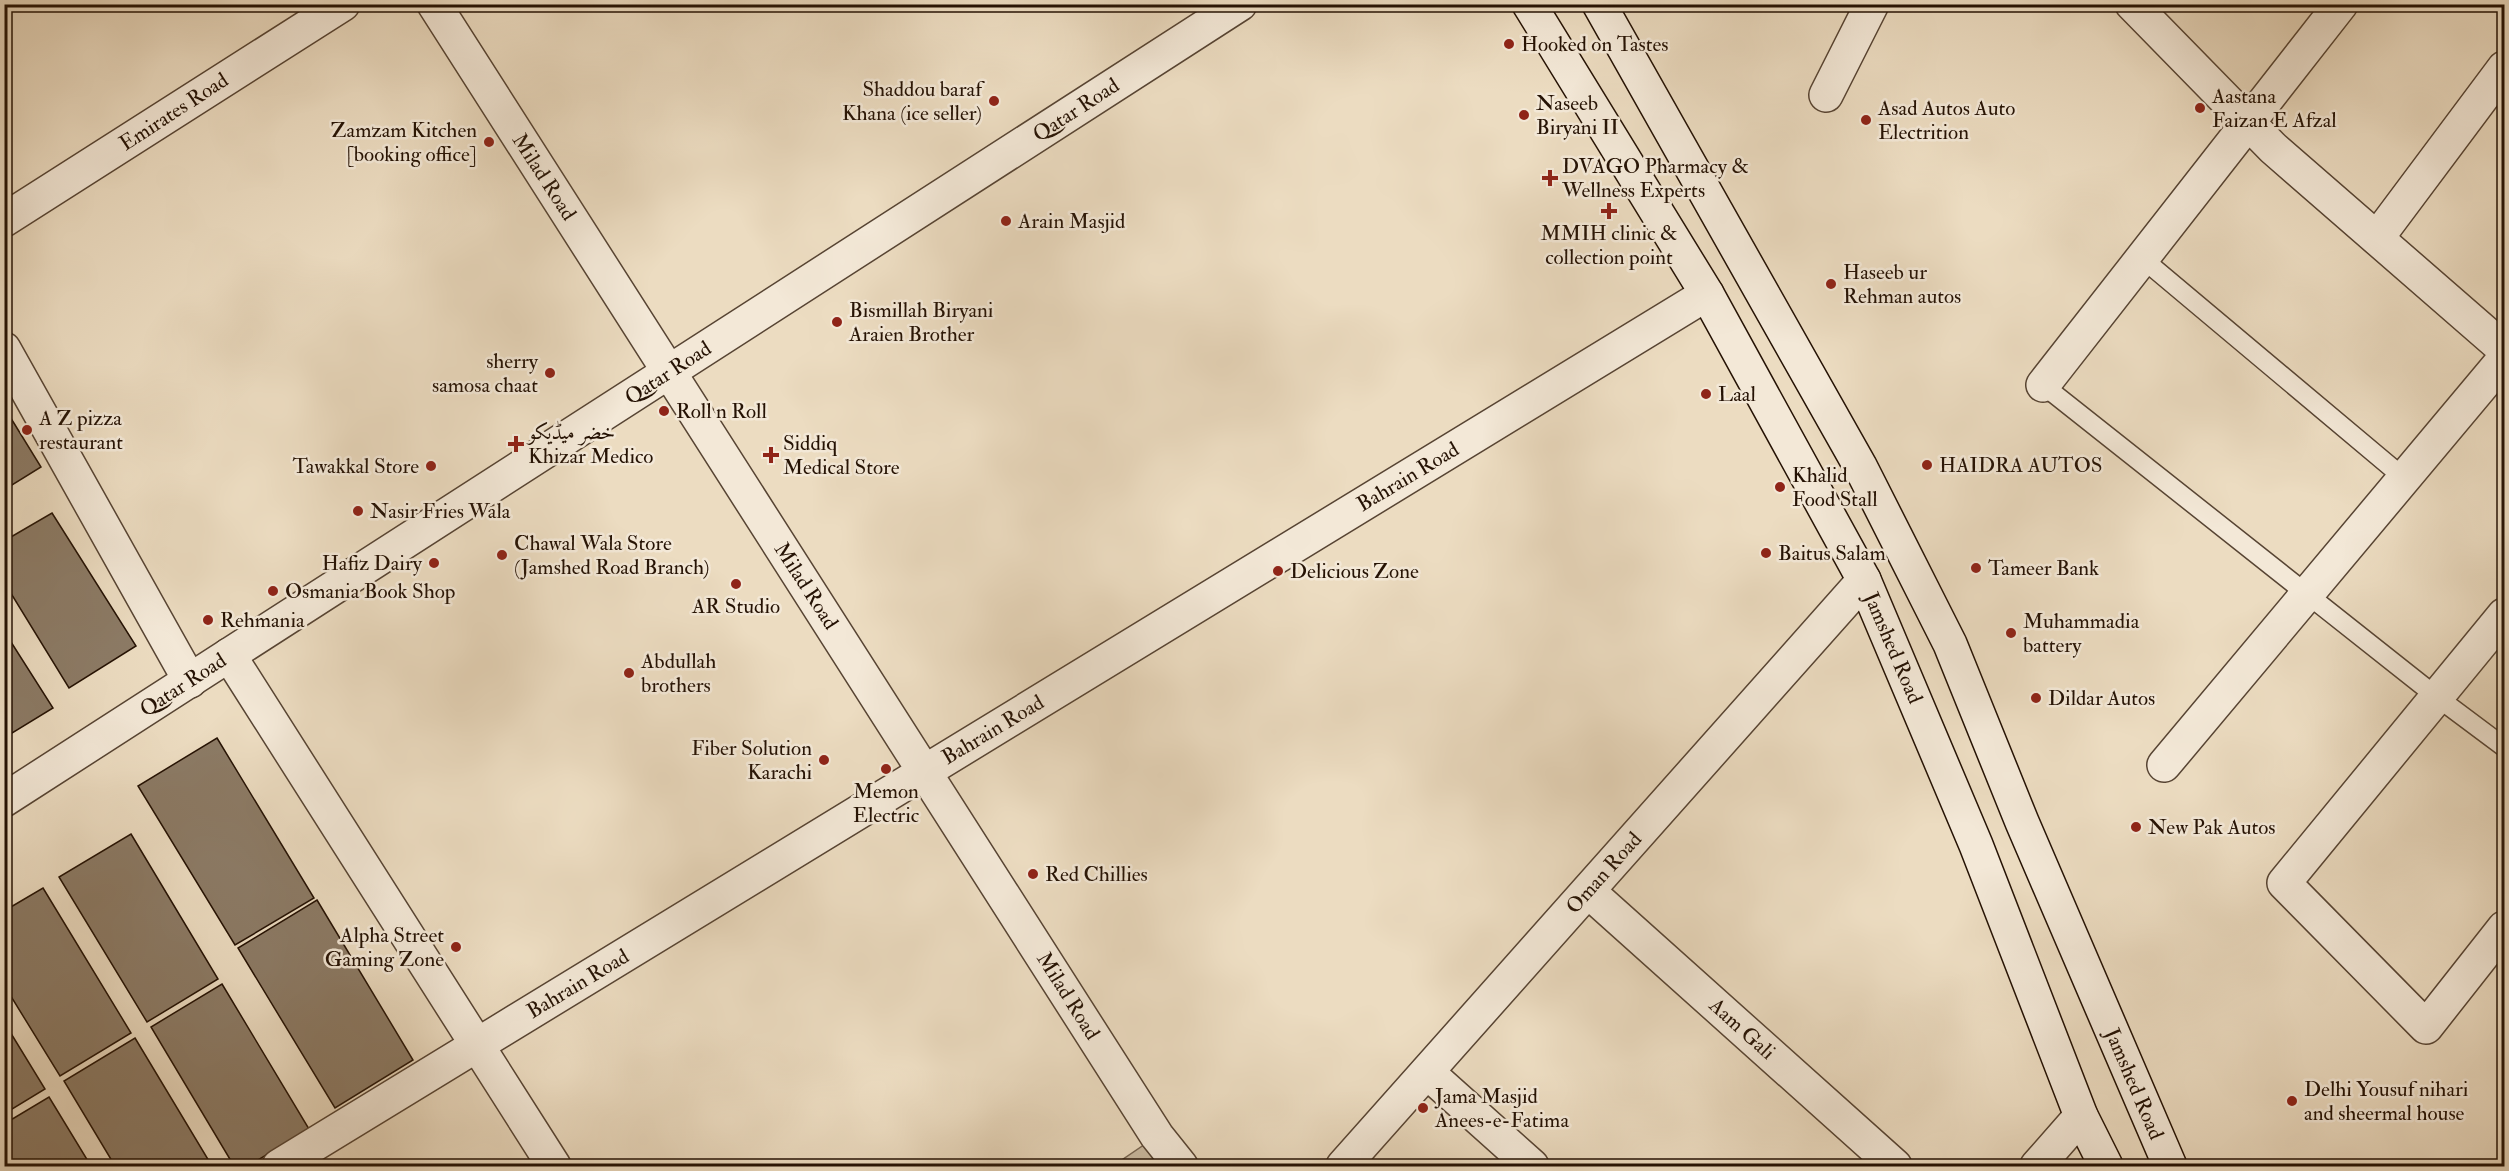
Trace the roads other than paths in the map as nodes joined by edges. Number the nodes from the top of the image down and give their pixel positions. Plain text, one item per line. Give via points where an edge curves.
1 (343, 4) edge
2 (434, 4) edge
3 (1240, 4) edge
4 (1529, 4) edge
5 (1599, 4) edge
6 (1872, 4) edge
7 (2132, 4) edge
8 (2341, 4) edge
9 (2505, 68) edge
10 (1826, 95) dead end
11 (2249, 124) junction
12 (4, 220) edge
13 (2377, 238) junction
14 (2143, 259) junction
15 (1707, 294) junction
16 (4, 349) edge
17 (2505, 349) edge
18 (2505, 359) edge
19 (669, 372) junction
20 (2043, 385) joint
21 (2404, 478) junction
22 (1864, 580) junction
23 (2307, 595) junction
24 (2505, 615) edge
25 (229, 655) junction
26 (190, 681) junction
27 (2437, 697) junction
28 (2505, 747) edge
29 (2164, 765) dead end
30 (925, 772) junction
31 (4, 800) edge
32 (1588, 891) junction
33 (2505, 928) edge
34 (477, 1046) junction
35 (1427, 1072) junction
36 (2081, 1116) junction
37 (279, 1167) edge
38 (554, 1167) edge
39 (1180, 1167) edge
40 (1343, 1167) edge
41 (1532, 1167) edge
42 (1895, 1167) edge
43 (2037, 1167) edge
44 (2106, 1167) edge
45 (2170, 1167) edge

1 - 12 street, Emirates Road
2 - 19 street, Milad Road
3 - 19 street, Qatar Road
4 - 15 street, Jamshed Road
5 - 45 street, Jamshed Road via 1860,466 1950,644
6 - 10 street
7 - 11 street
8 - 11 street
9 - 13 street
11 - 13 street
11 - 14 street
13 - 17 street
14 - 20 street
14 - 21 lane
15 - 22 street, Jamshed Road
15 - 30 street, Bahrain Road
16 - 26 street
18 - 21 street
19 - 25 street, Qatar Road
19 - 30 street, Milad Road
20 - 23 lane
21 - 23 street
22 - 32 street, Oman Road
22 - 36 street, Jamshed Road via 1976,845
23 - 27 lane
23 - 29 street
24 - 27 street
25 - 26 street, Qatar Road
25 - 34 street
26 - 31 street, Qatar Road
27 - 28 lane
27 - 33 street via 2284,883 2426,1027
30 - 34 street, Bahrain Road
30 - 39 street, Milad Road
32 - 35 street, Oman Road
32 - 42 street, Aam Gali
34 - 37 street, Bahrain Road
34 - 38 street
35 - 40 street, Oman Road
35 - 41 street
36 - 43 street
36 - 44 street, Jamshed Road

